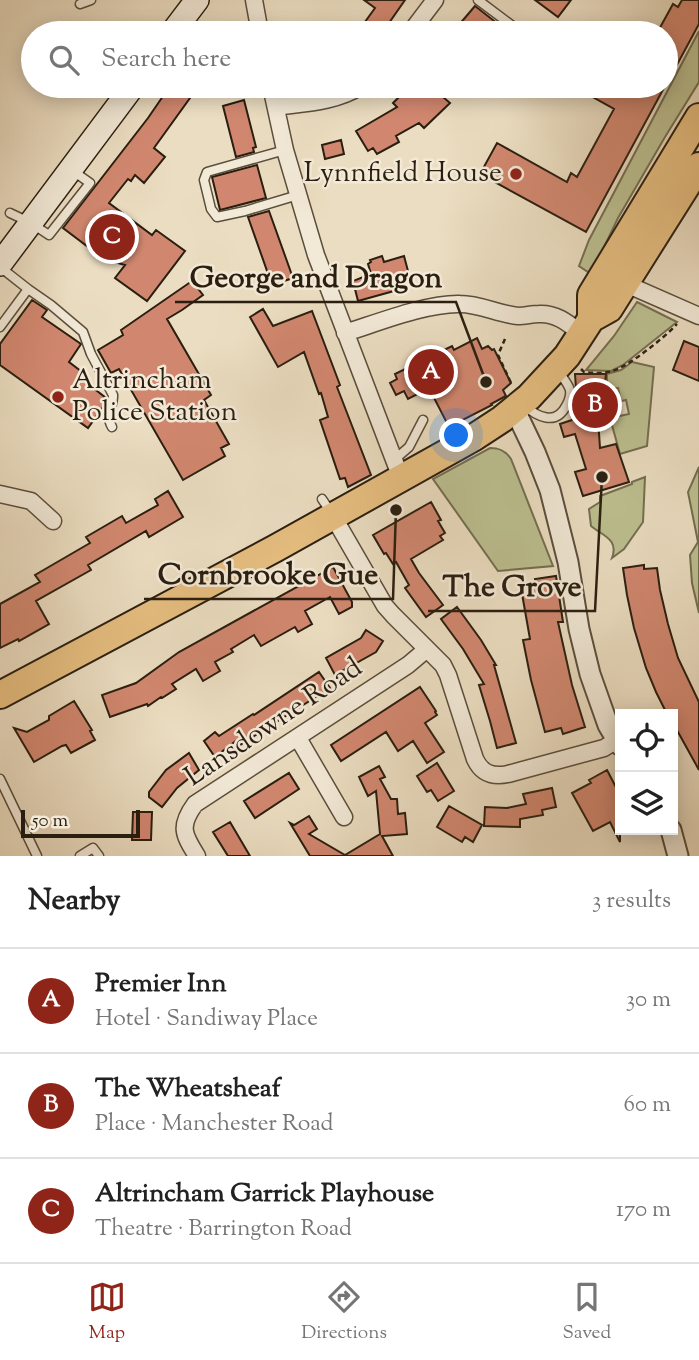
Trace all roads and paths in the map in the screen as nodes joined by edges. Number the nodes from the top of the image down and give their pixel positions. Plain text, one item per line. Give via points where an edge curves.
1 (91, 0) edge
2 (197, 0) edge
3 (254, 0) edge
4 (435, 0) edge
5 (478, 0) edge
6 (80, 4) dead end
7 (181, 21) edge
8 (258, 21) edge
9 (419, 21) edge
10 (506, 21) edge
11 (124, 98) edge
12 (274, 98) edge
13 (328, 98) edge
14 (276, 107) junction
15 (699, 117) edge
16 (285, 150) junction
17 (699, 166) edge
18 (298, 195) junction
19 (10, 213) dead end
20 (31, 223) junction
21 (0, 266) edge
22 (626, 284) junction
23 (28, 289) junction
24 (693, 313) edge
25 (0, 327) edge
26 (345, 333) junction
27 (505, 339) dead end
28 (574, 344) junction
29 (518, 406) junction
30 (423, 420) dead end
31 (112, 427) dead end
32 (397, 469) junction
33 (0, 494) edge
34 (328, 508) junction
35 (52, 521) dead end
36 (427, 649) junction
37 (0, 695) edge
38 (615, 737) edge
39 (298, 738) junction
40 (615, 744) edge
41 (0, 779) edge
42 (344, 817) dead end
43 (672, 835) edge
44 (37, 856) edge
45 (80, 856) edge
46 (99, 856) edge
47 (197, 856) edge
48 (678, 856) edge

1 - 6 lane
2 - 7 main road
3 - 8 street
4 - 9 street
5 - 10 lane
11 - 20 main road
12 - 14 street
13 - 14 street
14 - 16 street
15 - 28 highway via 591,295
16 - 18 street
16 - 18 lane via 207,172 204,180 211,209 217,217
17 - 22 highway
18 - 26 street
19 - 20 lane
20 - 21 main road
21 - 23 lane
22 - 24 street
22 - 28 highway via 609,309
23 - 25 lane
23 - 31 lane via 83,332 113,395 108,419
24 - 28 path via 615,371 584,372
26 - 28 street via 423,309 461,304 513,315 552,315 562,319
26 - 32 street
27 - 29 path via 498,355
28 - 29 highway
29 - 32 highway via 473,438
29 - 38 street via 550,491 590,674
30 - 32 lane via 411,431 409,447
32 - 34 highway
33 - 35 street via 30,501
34 - 36 street via 385,606
34 - 37 highway
36 - 39 street, Lansdowne Road
36 - 40 street via 448,675 475,759 486,772 508,774
39 - 42 street
39 - 47 street, Lansdowne Road via 195,804 184,820 189,845
41 - 44 lane
43 - 48 street
45 - 46 lane via 93,848

